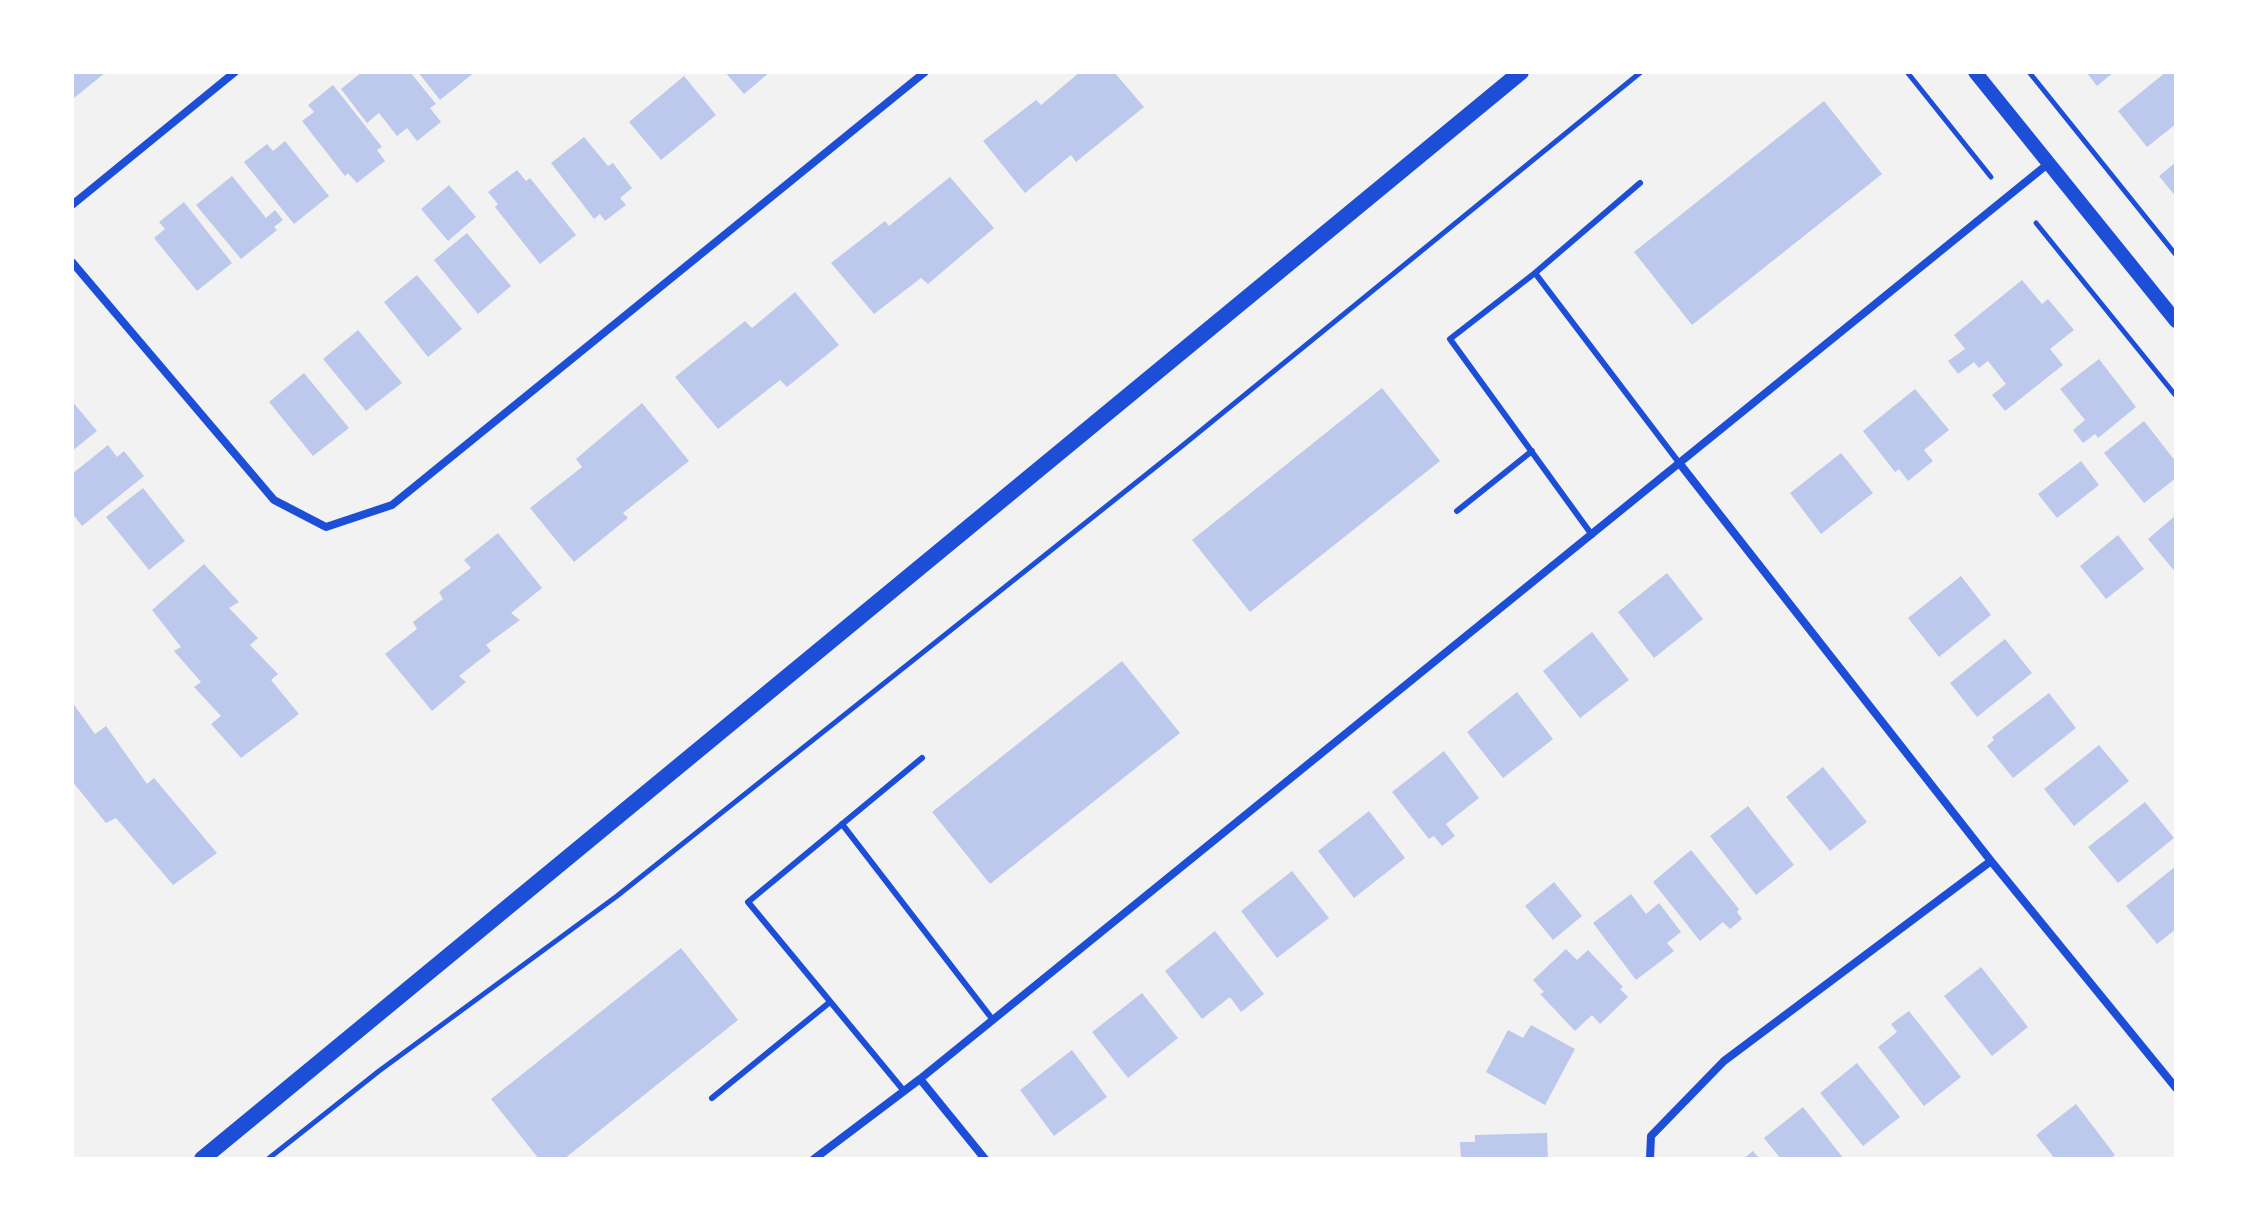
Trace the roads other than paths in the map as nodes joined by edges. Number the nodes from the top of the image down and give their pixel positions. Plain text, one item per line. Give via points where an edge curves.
1 (235, 72) edge
2 (925, 72) edge
3 (1521, 72) edge
4 (1975, 72) edge
5 (2049, 163) junction
6 (1640, 183) dead end
7 (72, 205) edge
8 (72, 262) edge
9 (1535, 273) junction
10 (2176, 321) edge
11 (1532, 451) junction
12 (1680, 464) junction
13 (1457, 511) dead end
14 (1592, 535) junction
15 (922, 758) dead end
16 (842, 824) junction
17 (1991, 861) junction
18 (830, 1002) junction
19 (993, 1020) junction
20 (920, 1079) junction
21 (2176, 1088) edge
22 (904, 1091) junction
23 (712, 1098) dead end
24 (202, 1159) edge
25 (814, 1159) edge
26 (985, 1159) edge
27 (1650, 1159) edge

1 - 7 street
2 - 8 street via 392,505 326,527 274,500
3 - 24 main road
4 - 5 street
5 - 10 street
5 - 12 street
6 - 9 lane
9 - 11 lane via 1450,339
9 - 12 lane
11 - 13 lane
11 - 14 lane
12 - 14 street
12 - 17 street
14 - 19 street
15 - 16 lane
16 - 18 lane via 748,902
16 - 19 lane
17 - 21 street
17 - 27 street via 1724,1061 1651,1136
18 - 22 lane
18 - 23 lane
19 - 20 street
20 - 22 street
20 - 26 street
22 - 25 street

